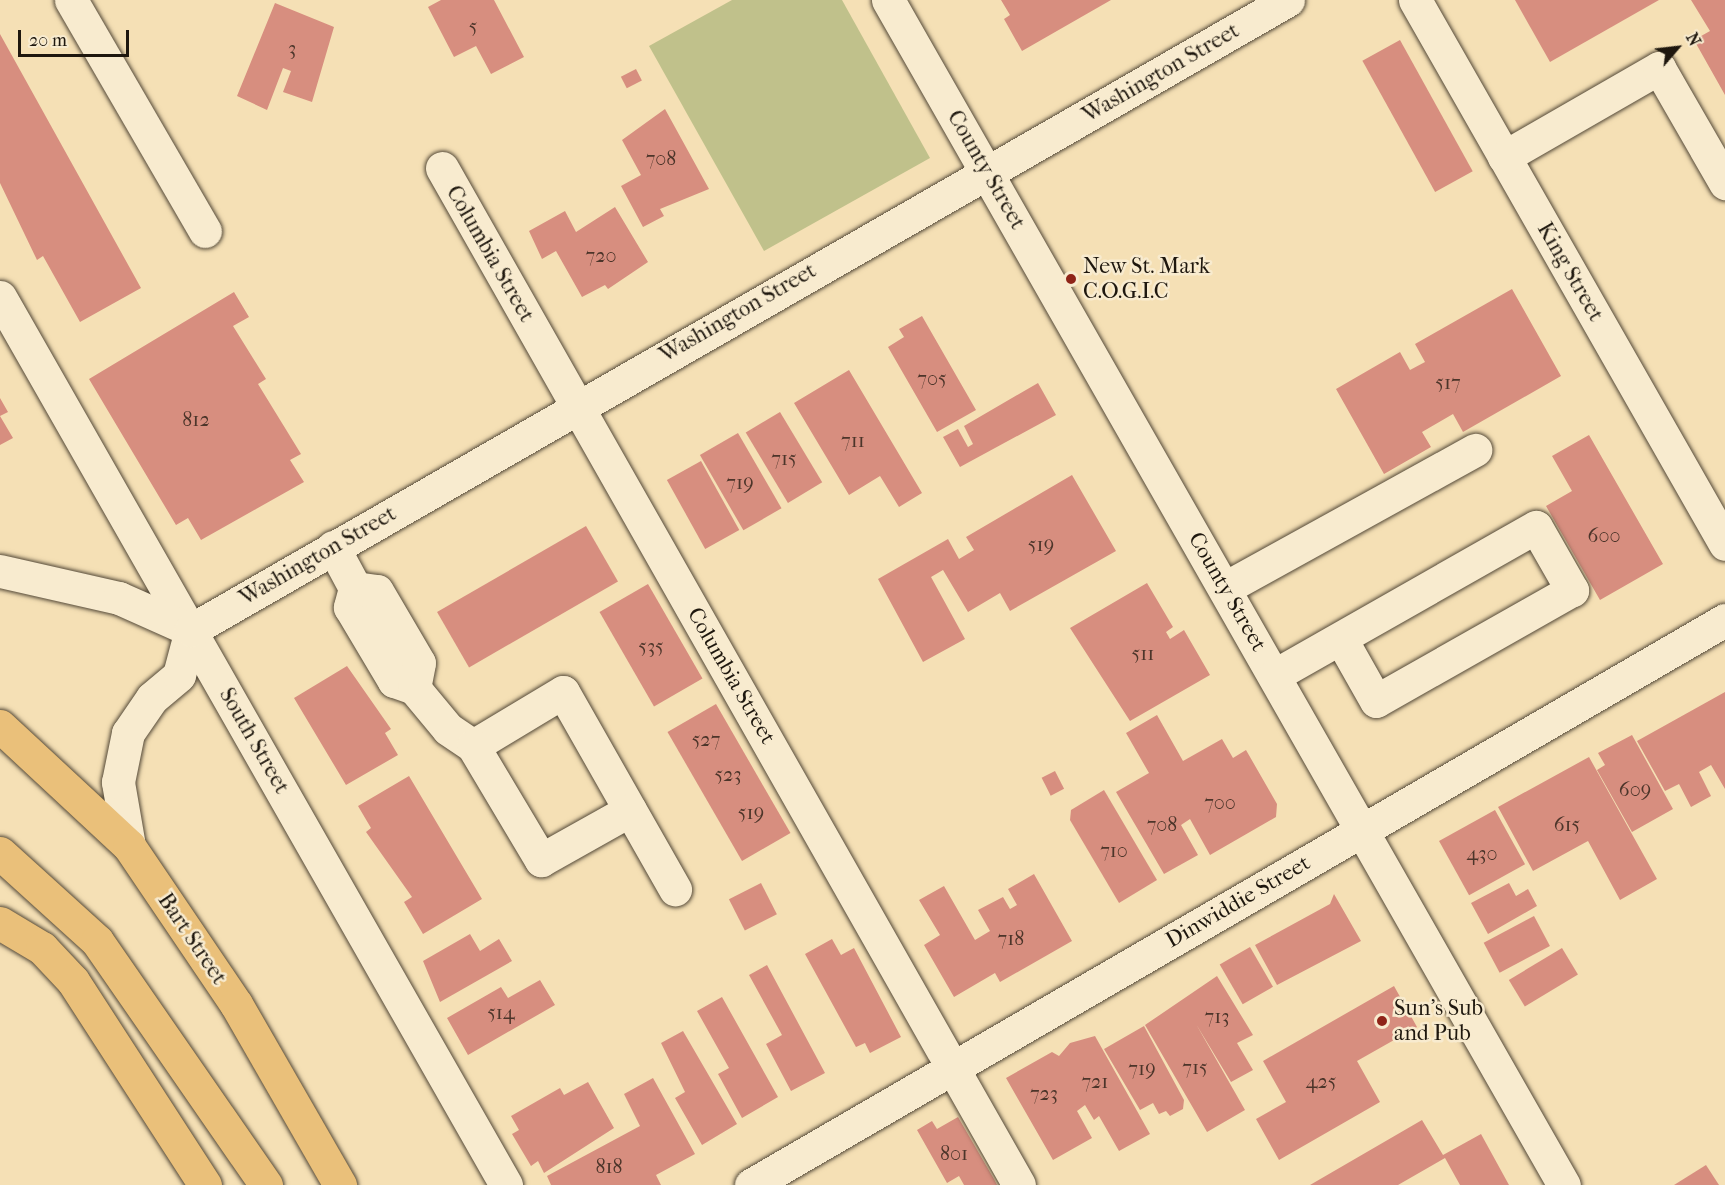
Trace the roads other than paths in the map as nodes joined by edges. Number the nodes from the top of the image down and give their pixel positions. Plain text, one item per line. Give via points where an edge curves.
1 (71, 0) edge
2 (888, 0) edge
3 (1288, 0) edge
4 (1415, 0) edge
5 (1504, 157) junction
6 (442, 168) dead end
7 (987, 171) junction
8 (1725, 183) edge
9 (205, 231) dead end
10 (0, 297) edge
11 (577, 405) junction
12 (1475, 450) dead end
13 (1725, 544) edge
14 (333, 547) junction
15 (0, 571) edge
16 (1225, 588) junction
17 (1725, 620) edge
18 (191, 630) junction
19 (1342, 641) junction
20 (1275, 675) junction
21 (0, 726) edge
22 (473, 746) junction
23 (630, 810) junction
24 (1362, 830) junction
25 (129, 846) junction
26 (0, 853) edge
27 (675, 890) dead end
28 (0, 923) edge
29 (953, 1067) junction
30 (205, 1185) edge
31 (266, 1185) edge
32 (340, 1185) edge
33 (506, 1185) edge
34 (751, 1185) edge
35 (1019, 1185) edge
36 (1564, 1185) edge

1 - 9 street
2 - 7 street, County Street
3 - 7 street, Washington Street
4 - 5 street, King Street
5 - 8 street via 1659,68
5 - 13 street, King Street
6 - 11 street, Columbia Street
7 - 11 street, Washington Street
7 - 16 street, County Street
10 - 18 street, South Street
11 - 14 street, Washington Street
11 - 29 street, Columbia Street
12 - 16 street
14 - 18 street, Washington Street
14 - 22 street via 355,588 377,591 419,663 414,688 448,729
15 - 18 street via 119,598
16 - 20 street, County Street
17 - 24 street, Dinwiddie Street
18 - 25 street via 179,675 152,698 128,733 118,782
18 - 33 street, South Street
19 - 19 street via 1536,527 1572,590 1376,701
19 - 20 street
20 - 24 street, County Street
21 - 25 main road, Bart Street
22 - 23 street via 540,860
22 - 23 street via 563,692
23 - 27 street
24 - 29 street, Dinwiddie Street
24 - 36 street, County Street
25 - 32 main road, Bart Street via 236,1004
26 - 31 main road via 55,897 97,941
28 - 30 main road via 42,948 73,981
29 - 34 street, Dinwiddie Street
29 - 35 street, Columbia Street

